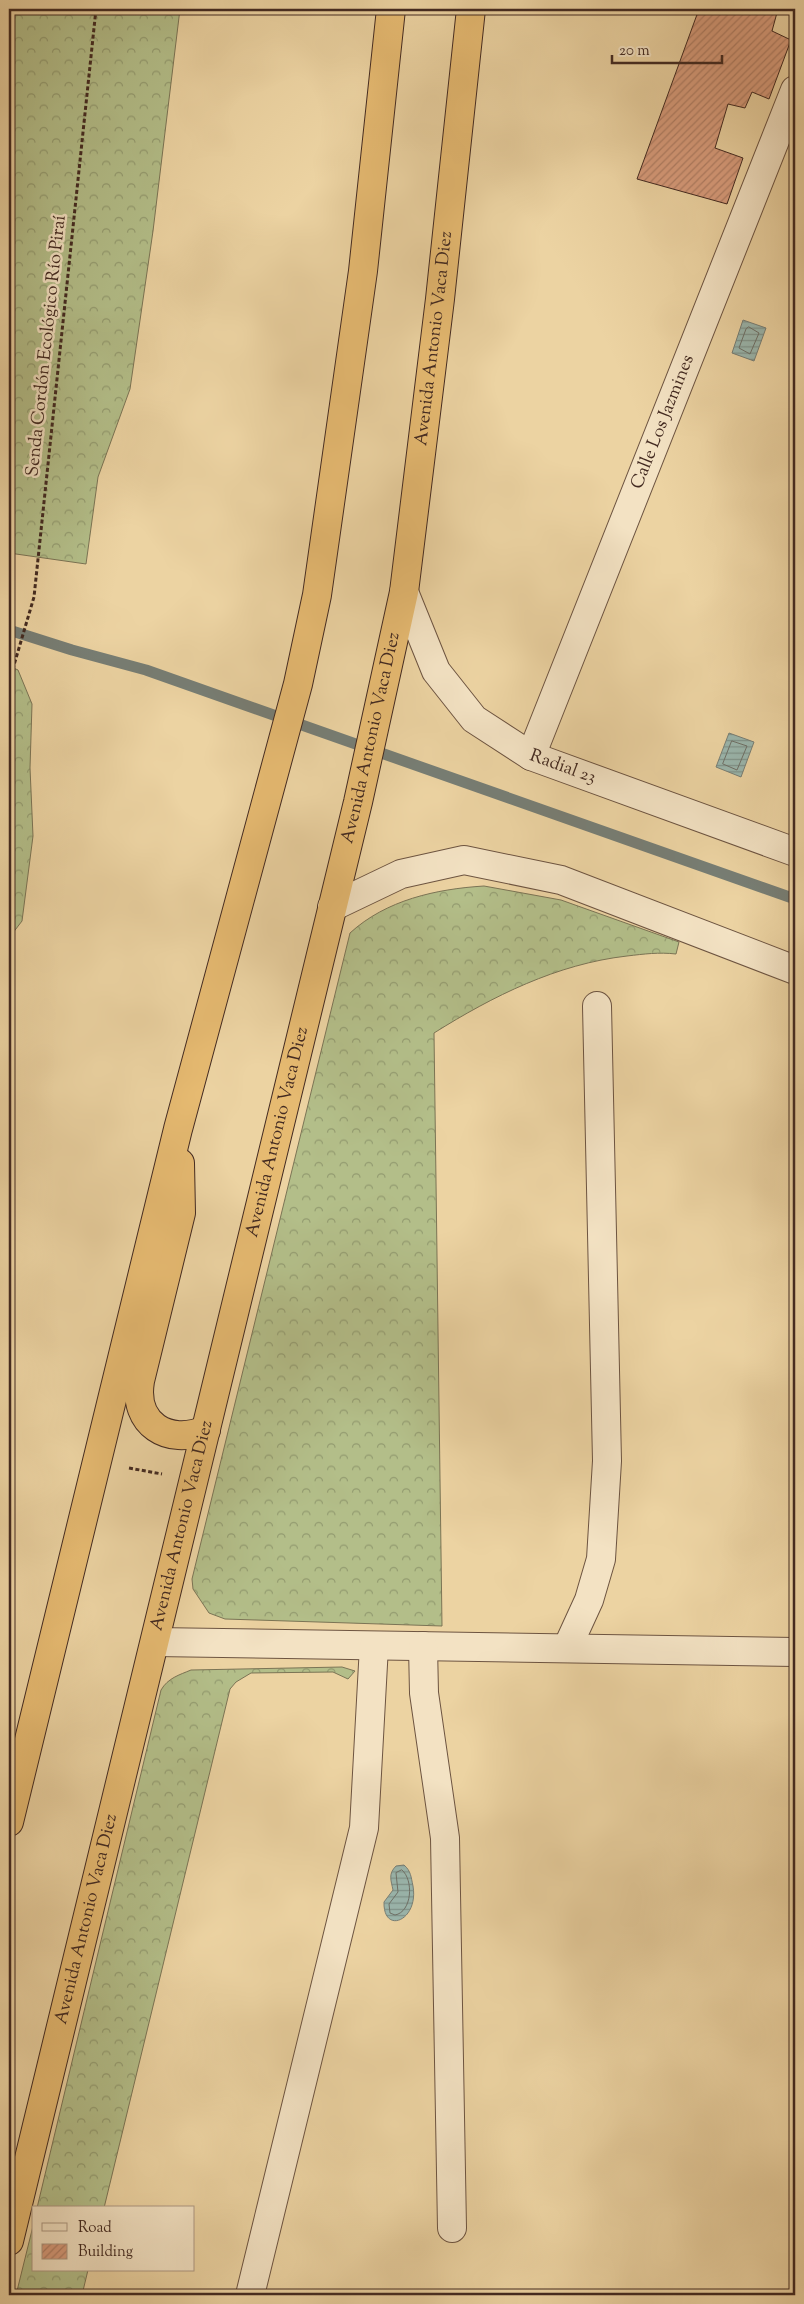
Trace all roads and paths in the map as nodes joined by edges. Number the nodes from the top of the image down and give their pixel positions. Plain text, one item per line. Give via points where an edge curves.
1 (96, 9) edge
2 (391, 9) edge
3 (471, 9) edge
4 (795, 90) edge
5 (404, 592) junction
6 (9, 682) edge
7 (531, 756) junction
8 (795, 852) edge
9 (332, 907) junction
10 (795, 970) edge
11 (597, 1006) dead end
12 (178, 1130) junction
13 (206, 1430) junction
14 (98, 1462) junction
15 (195, 1480) junction
16 (155, 1642) junction
17 (374, 1646) junction
18 (423, 1646) junction
19 (567, 1648) junction
20 (795, 1652) edge
21 (9, 1822) edge
22 (452, 2228) dead end
23 (9, 2241) edge
24 (250, 2295) edge

1 - 6 path, Senda Cordón Ecológico Río Piraí via 34,598
2 - 12 highway via 363,271 317,595 298,684
3 - 5 highway, Avenida Antonio Vaca Diez
4 - 7 street, Calle Los Jazmines
5 - 7 street, Radial 23 via 436,671 474,719
5 - 9 highway, Avenida Antonio Vaca Diez
7 - 8 street, Radial 23
9 - 10 street via 401,874 464,860 562,880
9 - 13 highway, Avenida Antonio Vaca Diez
11 - 19 street via 607,1461 601,1559 589,1600
12 - 13 highway via 181,1214 140,1381 139,1398 147,1418 161,1432 185,1436
12 - 14 highway
13 - 15 highway, Avenida Antonio Vaca Diez
14 - 15 path
14 - 21 highway
15 - 16 highway, Avenida Antonio Vaca Diez
16 - 17 street
16 - 23 highway, Avenida Antonio Vaca Diez
17 - 18 street
17 - 24 street via 364,1828
18 - 19 street
18 - 22 street via 424,1693 445,1838
19 - 20 street

